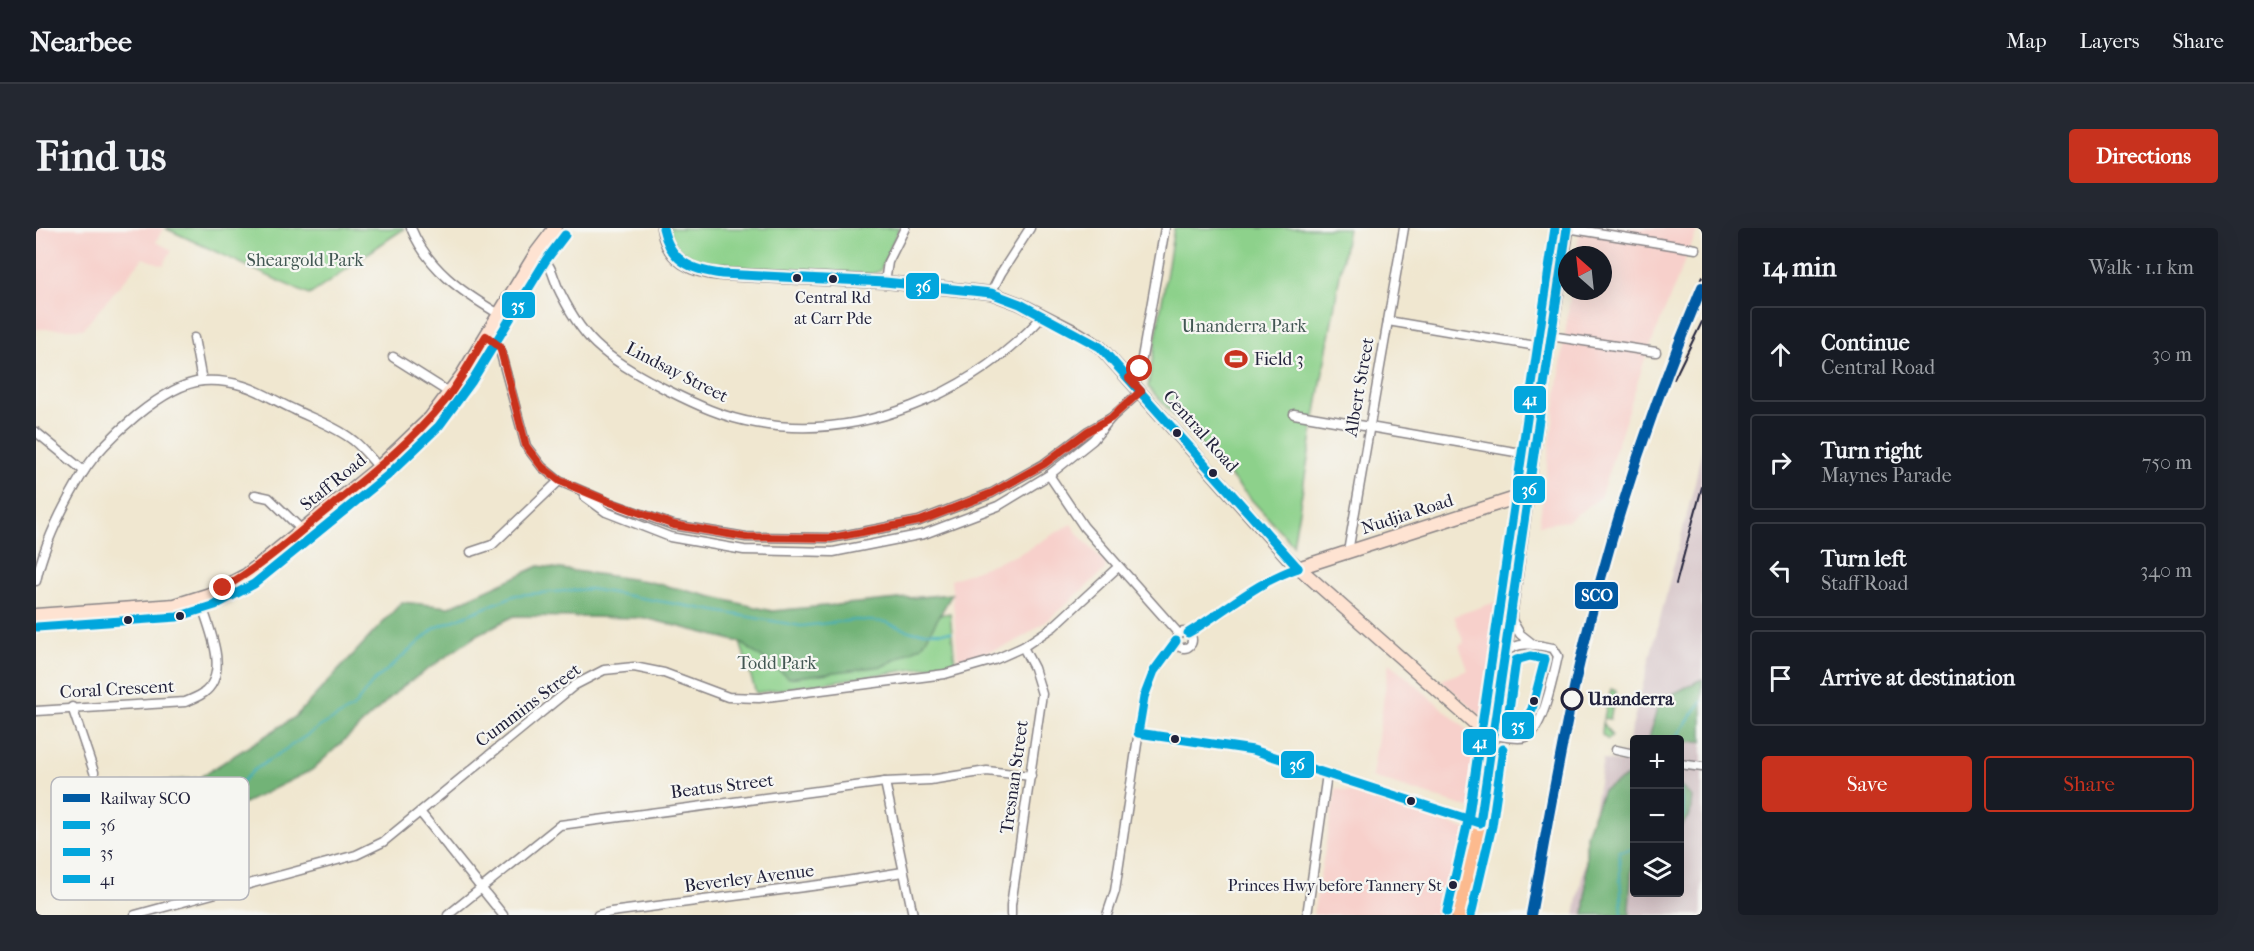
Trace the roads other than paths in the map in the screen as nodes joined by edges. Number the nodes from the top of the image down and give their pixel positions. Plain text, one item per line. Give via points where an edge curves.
1 (411, 228) edge
2 (555, 228) edge
3 (663, 228) edge
4 (905, 228) edge
5 (1030, 228) edge
6 (1165, 228) edge
7 (1404, 228) edge
8 (1567, 228) edge
9 (1696, 249) dead end
10 (536, 253) junction
11 (885, 282) junction
12 (991, 293) junction
13 (498, 314) junction
14 (1043, 316) junction
15 (1388, 321) junction
16 (486, 336) junction
17 (194, 338) dead end
18 (1549, 342) junction
19 (1656, 352) dead end
20 (393, 357) dead end
21 (1129, 378) junction
22 (202, 381) junction
23 (1141, 391) junction
24 (450, 393) junction
25 (1294, 414) dead end
26 (1111, 418) junction
27 (1369, 426) junction
28 (36, 432) edge
29 (1533, 454) junction
30 (379, 467) junction
31 (84, 471) junction
32 (1049, 475) junction
33 (560, 481) junction
34 (571, 487) junction
35 (1528, 494) junction
36 (255, 495) dead end
37 (302, 530) junction
38 (471, 552) dead end
39 (1348, 552) junction
40 (1118, 567) junction
41 (1298, 568) junction
42 (36, 581) edge
43 (200, 598) junction
44 (36, 615) edge
45 (1510, 616) junction
46 (1183, 638) junction
47 (1535, 645) junction
48 (1023, 647) junction
49 (1505, 653) junction
50 (72, 707) junction
51 (36, 711) edge
52 (1138, 733) junction
53 (1493, 735) junction
54 (1616, 750) dead end
55 (1630, 753) edge
56 (1684, 764) edge
57 (1702, 767) edge
58 (94, 772) dead end
59 (1327, 774) junction
60 (1031, 776) junction
61 (885, 782) junction
62 (420, 812) junction
63 (1480, 823) junction
64 (903, 872) junction
65 (249, 884) edge
66 (481, 888) junction
67 (190, 900) edge
68 (135, 915) edge
69 (448, 915) edge
70 (503, 915) edge
71 (598, 915) edge
72 (913, 915) edge
73 (1011, 915) edge
74 (1107, 915) edge
75 (1307, 915) edge
76 (1459, 915) edge

1 - 13 street via 436,268 465,294
2 - 10 main road, Staff Road
3 - 11 main road, Central Road via 668,245 680,262 708,273
4 - 11 street via 888,262
5 - 12 street
6 - 21 street via 1140,369
7 - 15 street, Albert Street
8 - 9 street
8 - 18 main road
10 - 13 main road, Staff Road
10 - 14 street, Lindsay Street via 549,263 569,308 599,348 634,373 698,406 756,423 800,428 840,424 911,406 984,369 1011,349
11 - 12 main road, Central Road
12 - 14 main road, Central Road
13 - 16 main road, Staff Road
14 - 21 main road, Central Road via 1100,347
15 - 18 street
15 - 27 street, Albert Street
16 - 24 main road, Staff Road
16 - 33 street via 500,347 526,446 542,467
17 - 22 street
18 - 19 street
18 - 29 main road
20 - 24 street
21 - 23 main road, Central Road
22 - 30 street via 246,387 339,431
22 - 31 street via 168,393 148,406 114,436
23 - 26 street
23 - 41 main road, Central Road
24 - 30 main road, Staff Road via 412,437
25 - 27 street
26 - 32 street via 1093,441
26 - 34 street via 1044,464 992,493 920,521 831,538 746,537 674,525
27 - 29 street
27 - 39 street, Albert Street
28 - 31 street
29 - 35 main road
30 - 37 main road, Staff Road
31 - 42 street via 42,556
32 - 34 street via 998,506 924,534 833,552 744,550 670,537 606,512
32 - 40 street via 1083,527
33 - 34 street
33 - 38 street via 492,545
35 - 39 main road, Nudjia Road
35 - 45 main road
36 - 37 street via 269,498
37 - 43 main road, Staff Road via 246,575
39 - 41 main road, Nudjia Road
40 - 46 street
40 - 48 street, Cummins Street via 1053,627
41 - 46 street via 1263,581
41 - 53 main road, Central Road via 1481,729
43 - 44 main road, Staff Road via 159,607
43 - 50 street, Coral Crescent via 219,664 206,692 185,702
45 - 47 street via 1522,636
45 - 49 main road
46 - 52 street via 1154,671 1144,697
47 - 49 street via 1514,646
47 - 53 street via 1553,648 1558,654 1538,725 1527,737
48 - 60 street, Tresnan Street via 1035,668 1042,694
48 - 62 street, Cummins Street via 945,674 759,698 728,697 664,673 634,667 604,670 576,685
49 - 53 main road
50 - 51 street, Coral Crescent
50 - 58 street
52 - 59 street via 1253,750
52 - 74 street via 1115,891
53 - 63 main road
54 - 55 street
56 - 57 street
59 - 63 street
59 - 75 street
60 - 61 street, Beatus Street via 987,771
60 - 73 street, Tresnan Street
61 - 64 street
61 - 66 street, Beatus Street via 560,825
62 - 65 street, Cummins Street via 383,842 356,855
62 - 66 street
63 - 76 main road
64 - 71 street, Beverley Avenue
64 - 72 street
66 - 69 street, Beatus Street
66 - 70 street
67 - 68 street, Cummins Street

